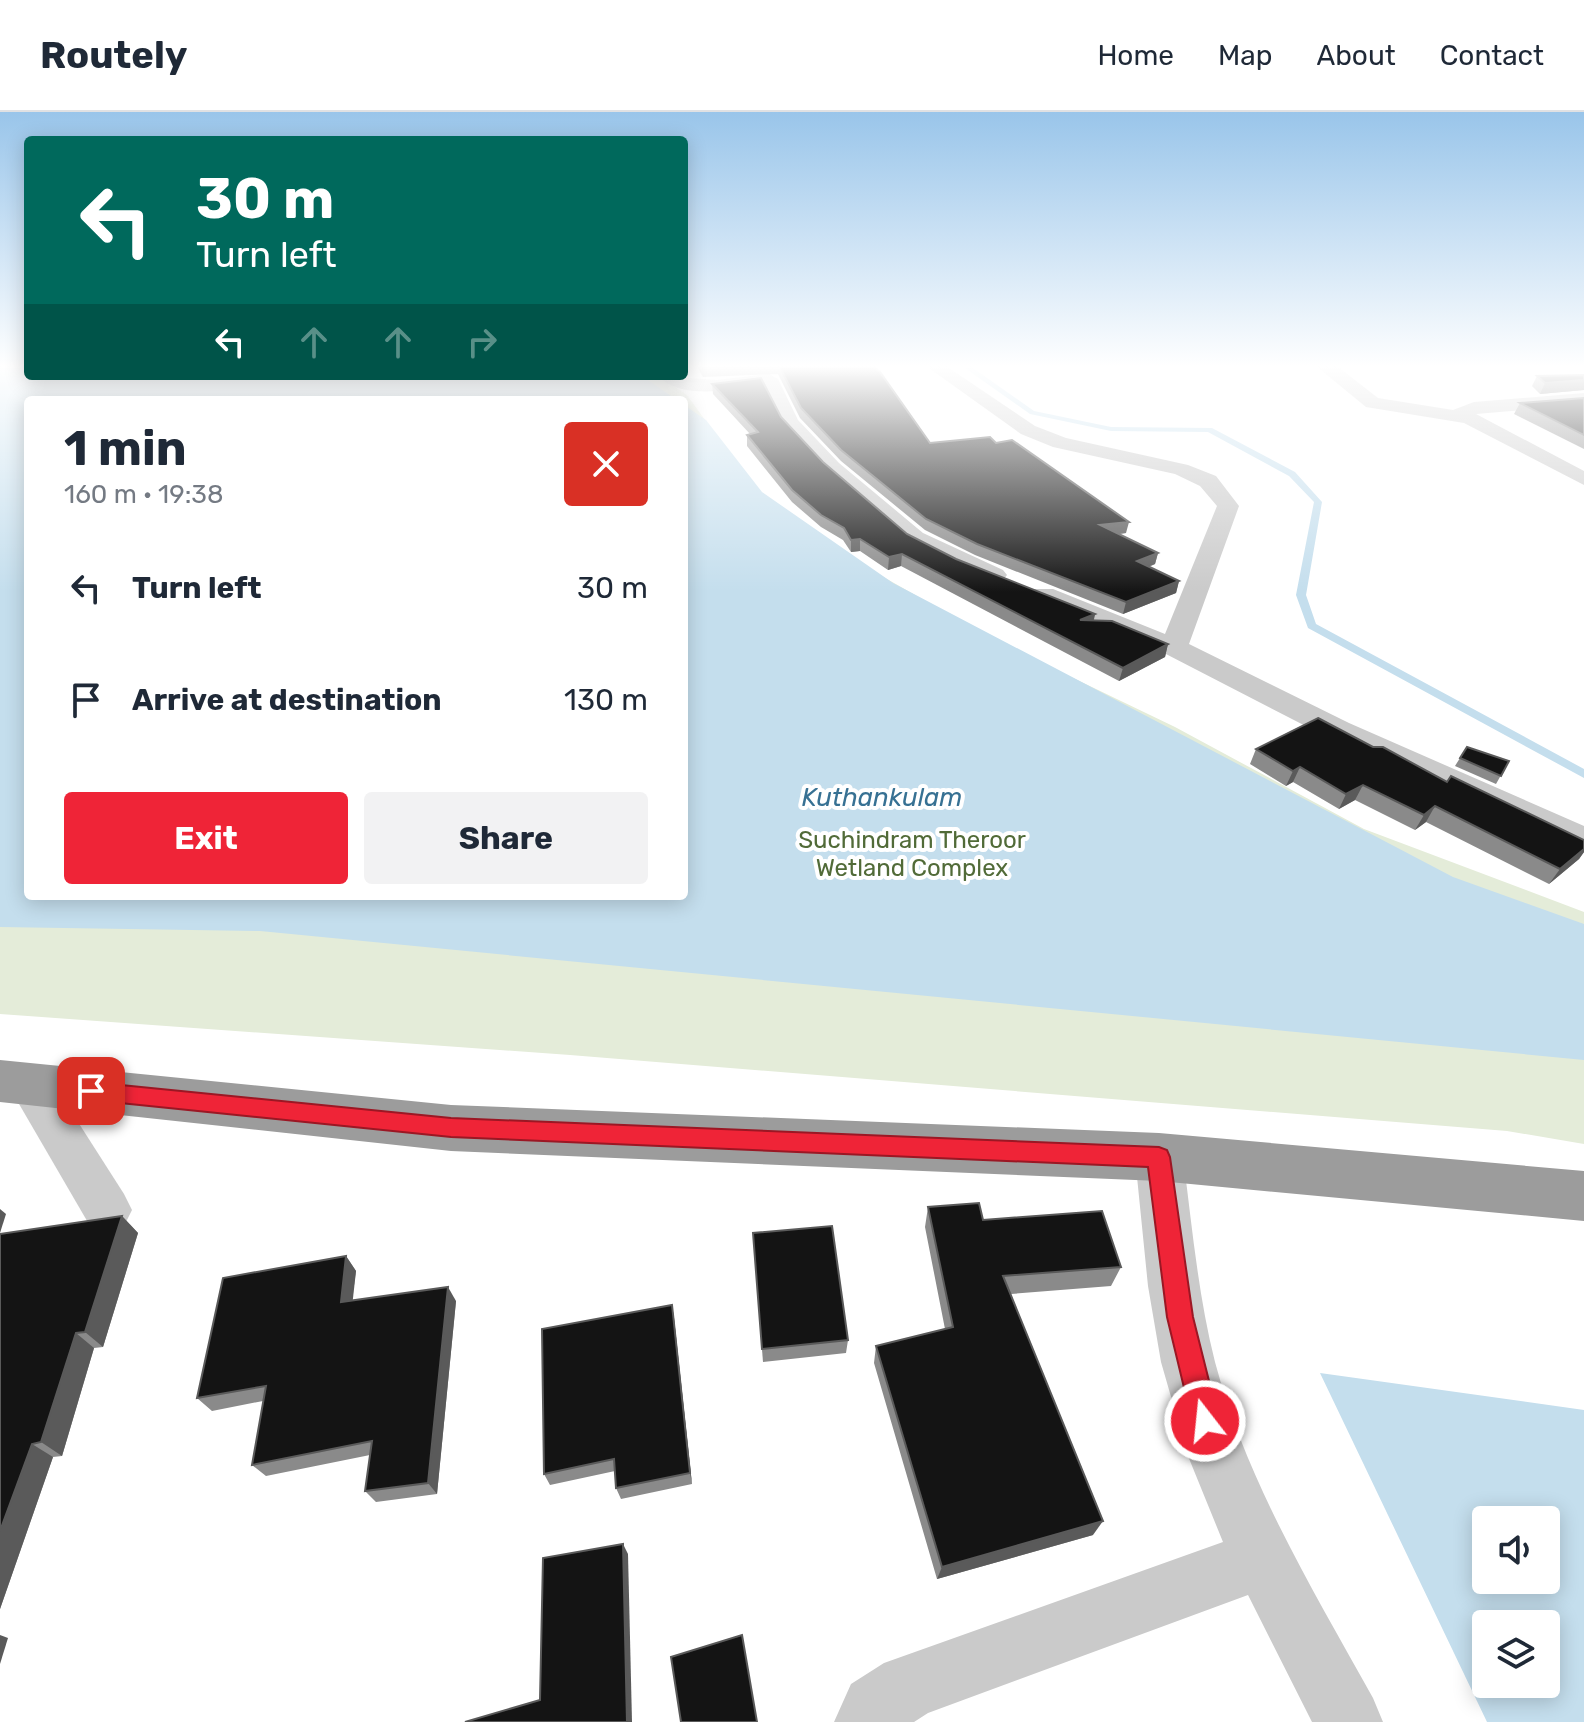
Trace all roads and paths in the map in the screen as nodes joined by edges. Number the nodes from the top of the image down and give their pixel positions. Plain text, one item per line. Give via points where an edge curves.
1 (808, 441) edge
2 (1055, 441) edge
3 (1511, 441) edge
4 (1584, 479) edge
5 (1174, 647) junction
6 (1584, 839) edge
7 (15, 1083) edge
8 (1159, 1157) junction
9 (1584, 1196) edge
10 (107, 1210) dead end
11 (1262, 1559) junction
12 (868, 1722) edge
13 (1349, 1722) edge

1 - 5 street via 915,538
2 - 5 street via 1181,469 1208,481 1228,506
3 - 4 street
5 - 6 street via 1338,730
7 - 8 highway via 451,1128
7 - 10 street
8 - 9 highway
8 - 11 street via 1188,1362 1205,1421
11 - 12 street via 908,1687 875,1708
11 - 13 street

